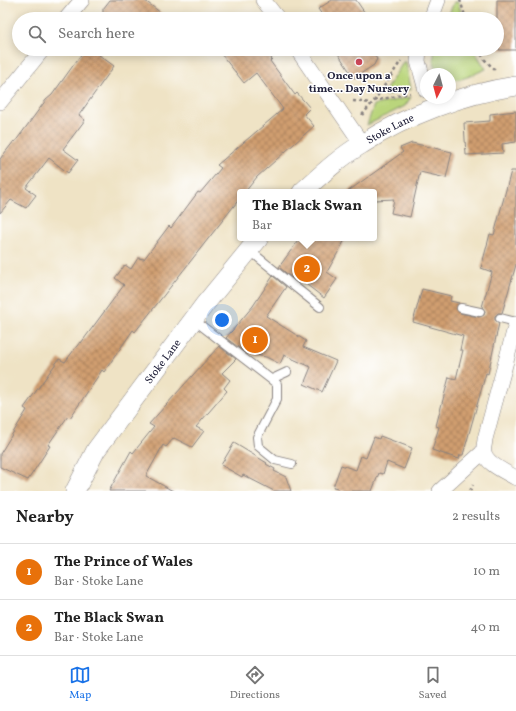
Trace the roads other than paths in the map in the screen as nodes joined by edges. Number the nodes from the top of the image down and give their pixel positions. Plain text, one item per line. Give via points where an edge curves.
1 (82, 0) edge
2 (263, 0) edge
3 (438, 0) edge
4 (72, 12) edge
5 (272, 12) edge
6 (434, 12) edge
7 (36, 56) edge
8 (303, 56) edge
9 (418, 56) edge
10 (420, 68) edge
11 (514, 86) edge
12 (456, 98) edge
13 (0, 102) edge
14 (430, 104) edge
15 (362, 144) junction
16 (305, 189) edge
17 (254, 244) edge
18 (320, 307) dead end
19 (461, 308) dead end
20 (480, 312) dead end
21 (500, 318) dead end
22 (194, 320) junction
23 (516, 323) edge
24 (287, 372) dead end
25 (272, 379) junction
26 (484, 451) junction
27 (292, 464) dead end
28 (516, 478) edge
29 (75, 491) edge
30 (440, 491) edge

1 - 4 street
2 - 5 street
3 - 6 street
7 - 13 street
8 - 15 street
9 - 10 street
11 - 12 street, Stoke Lane
14 - 15 street, Stoke Lane
15 - 16 street, Stoke Lane
17 - 18 lane
17 - 22 street, Stoke Lane
19 - 20 lane
21 - 23 lane
22 - 25 lane
22 - 29 street, Stoke Lane via 96,450
23 - 26 street
24 - 25 lane
25 - 27 lane via 277,384 277,399 257,437 258,446 275,460
26 - 28 street via 493,464
26 - 30 street

